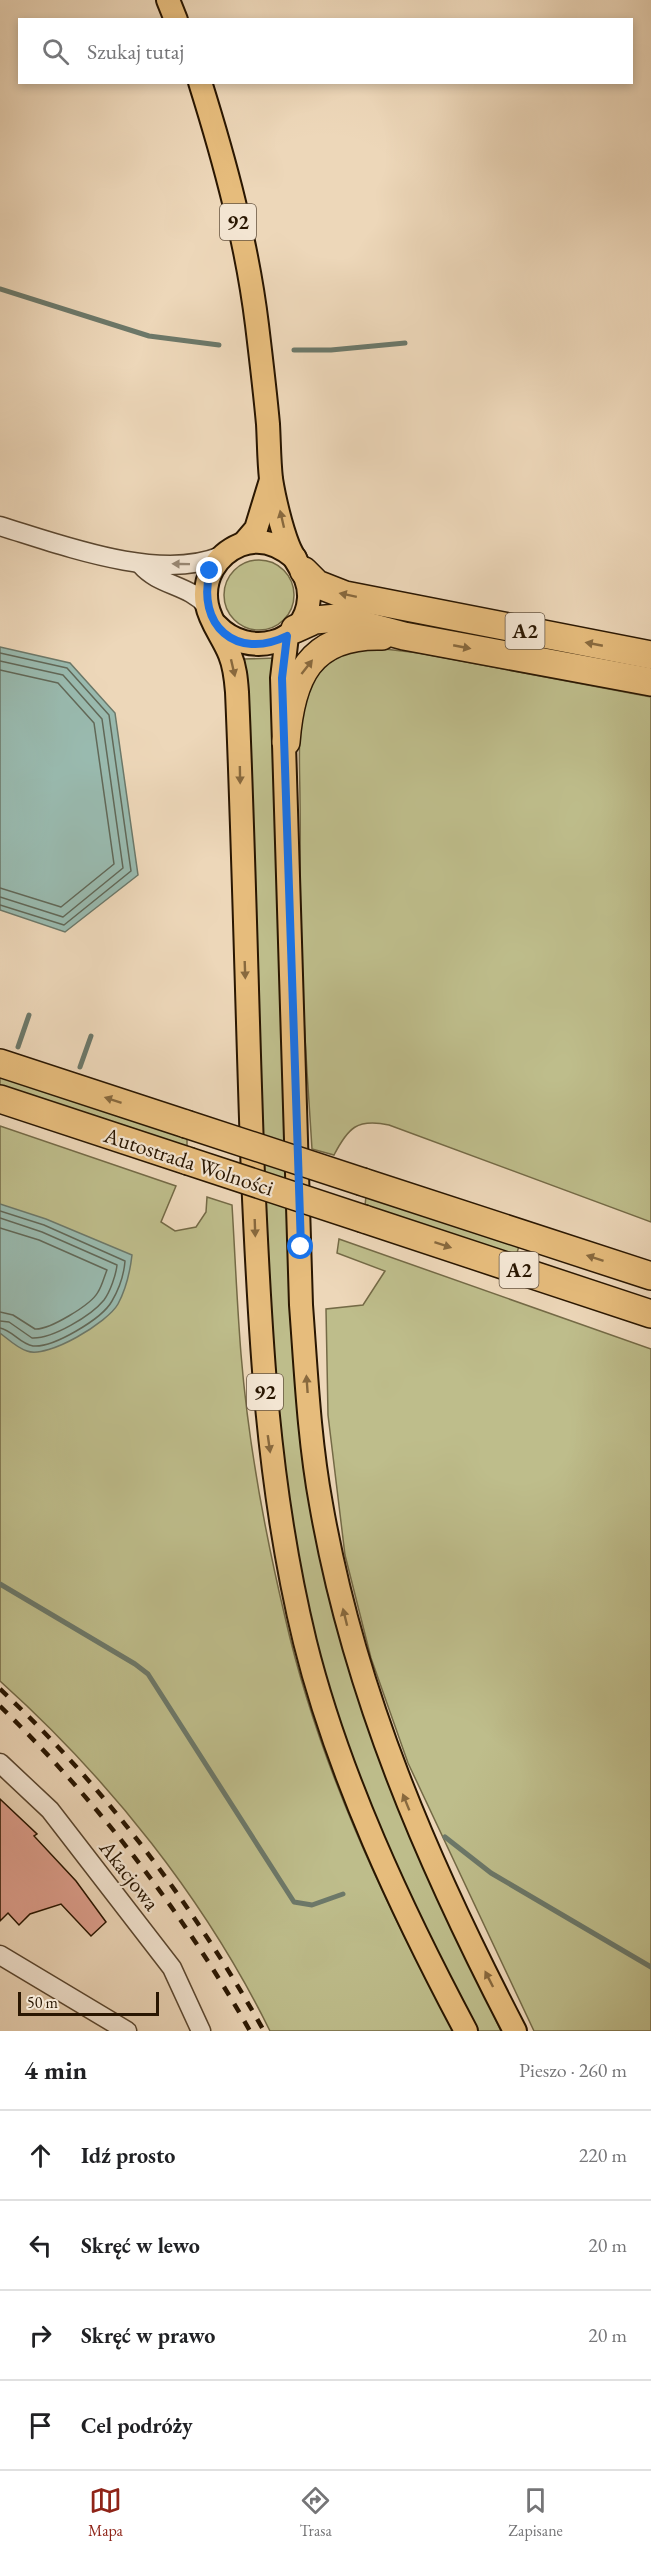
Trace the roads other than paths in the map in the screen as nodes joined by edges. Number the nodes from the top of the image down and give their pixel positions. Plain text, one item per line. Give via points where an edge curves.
1 (168, 0) edge
2 (175, 18) edge
3 (201, 84) edge
4 (271, 479) junction
5 (0, 526) edge
6 (244, 543) junction
7 (221, 556) junction
8 (299, 564) junction
9 (141, 565) junction
10 (211, 614) junction
11 (291, 632) junction
12 (404, 636) junction
13 (651, 654) edge
14 (651, 682) edge
15 (286, 742) junction
16 (0, 1063) edge
17 (0, 1099) edge
18 (651, 1276) edge
19 (651, 1314) edge
20 (0, 1763) edge
21 (0, 1956) edge
22 (127, 2031) edge
23 (201, 2031) edge
24 (466, 2031) edge
25 (515, 2031) edge

1 - 2 main road
3 - 4 main road, 92 via 225,165 250,279 262,364
4 - 6 main road, 92 via 256,529
8 -> 4 main road, 92 via 285,537
5 - 9 street
6 - 7 main road, 92
6 - 8 main road via 277,546
7 -> 9 street via 205,563
7 - 10 main road, 92 via 210,571 206,588
8 - 11 main road, 92 via 309,585 309,601 304,616
13 -> 8 highway, A2 via 345,595 317,584
9 - 10 street via 152,577 197,595
10 - 11 main road via 225,634 240,642 273,643
10 -> 24 main road, 92 via 233,663 237,692 258,1283 267,1427 282,1534 305,1644 337,1746 427,1957
11 - 12 highway, A2 via 315,620 337,618
11 - 15 main road, 92 via 282,678
12 -> 14 highway, A2
15 -> 12 highway, A2 via 289,705 295,688 318,655 349,638
25 -> 15 main road, 92 via 443,1886 389,1760 351,1638 320,1502 301,1305
18 -> 16 highway, Autostrada Wolności / A2, bridge
17 -> 19 highway, Autostrada Wolności / A2, bridge
20 - 23 street, Akacjowa via 50,1810 172,1968
21 - 22 street

